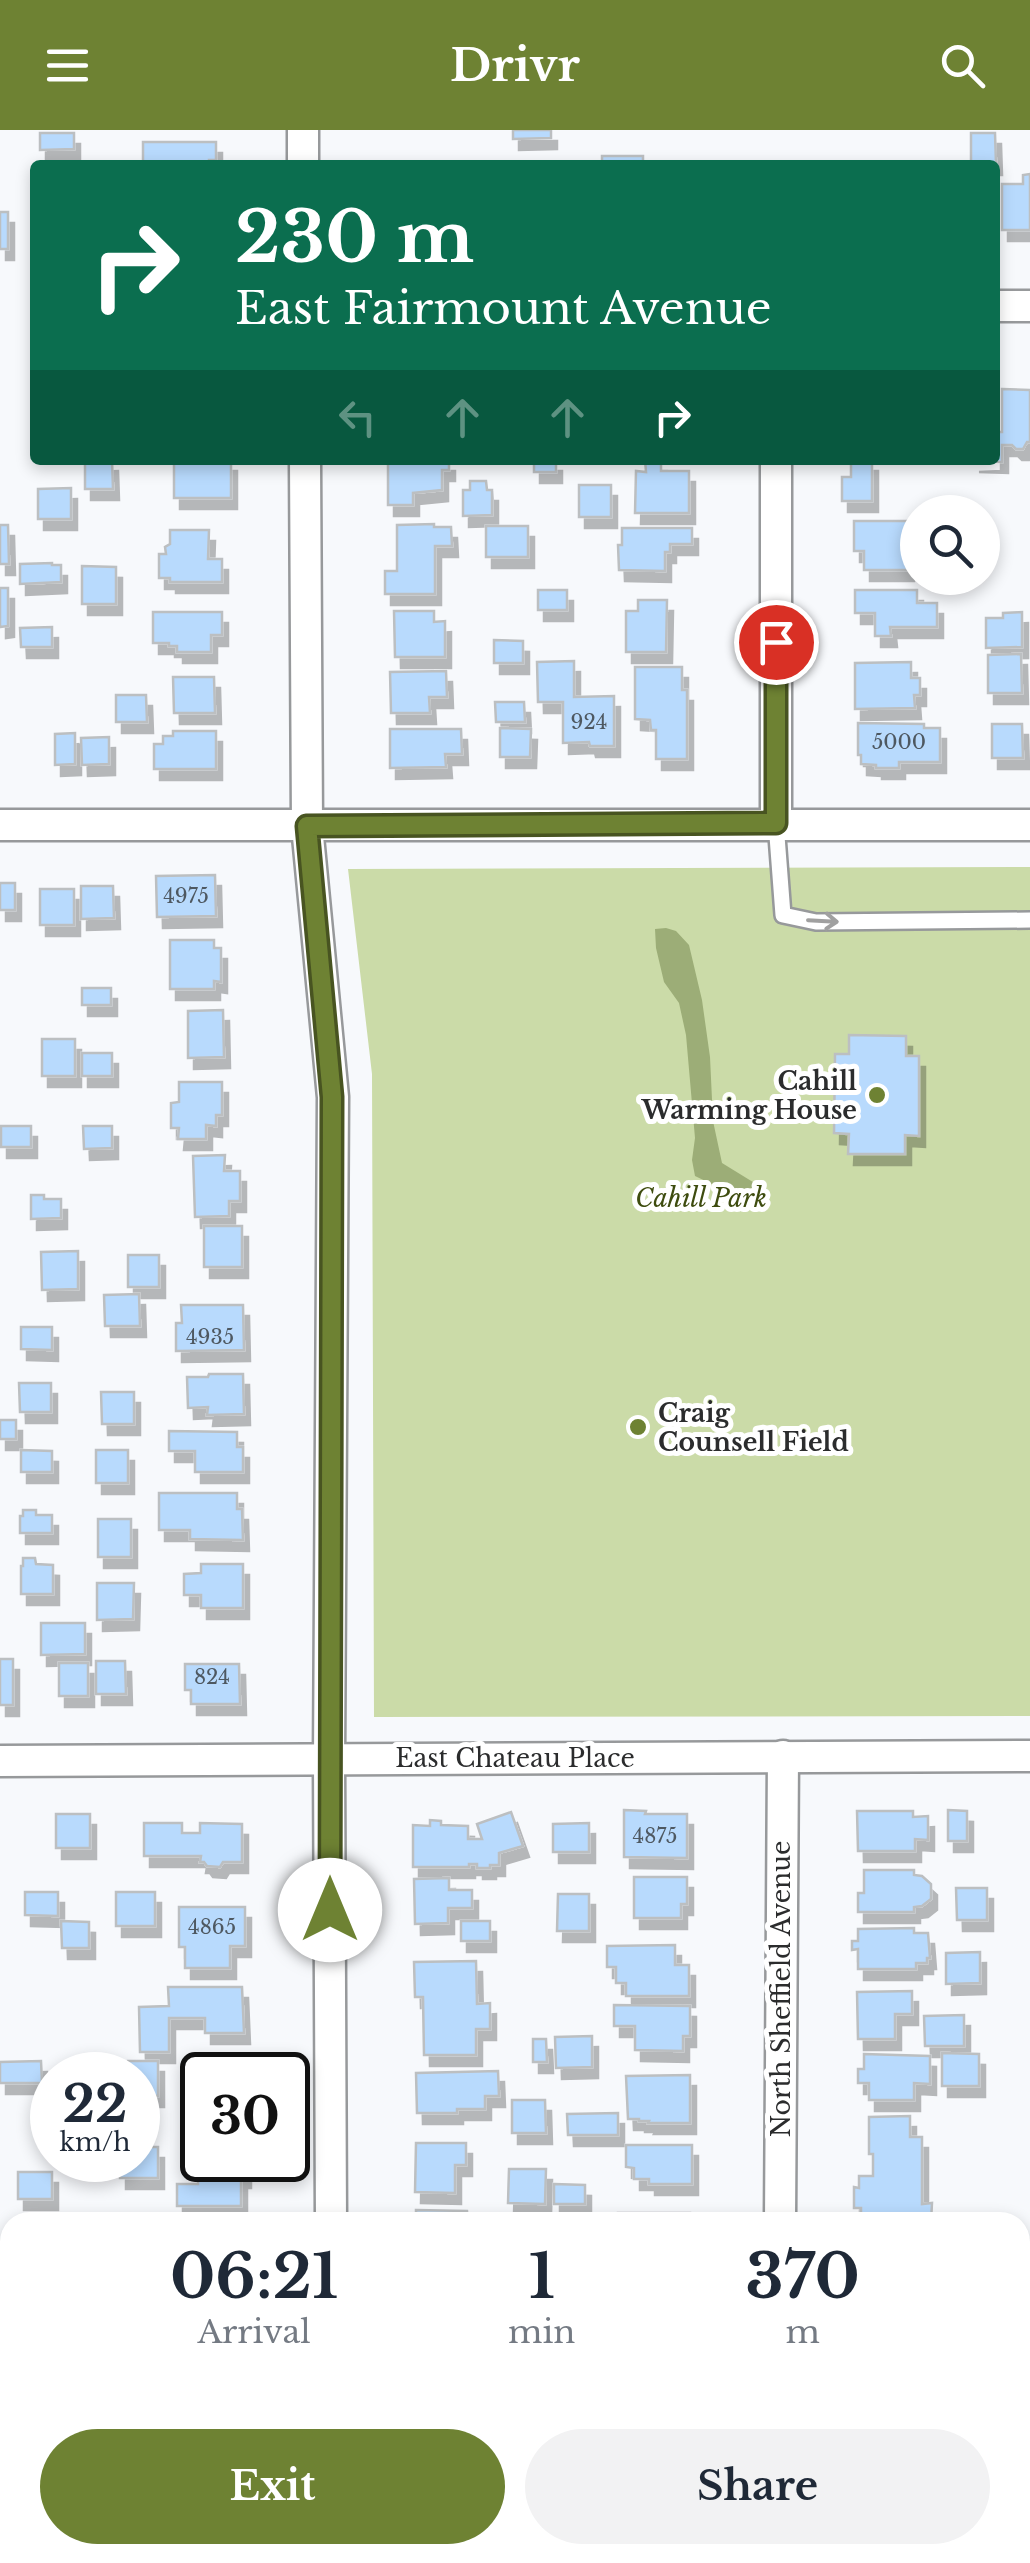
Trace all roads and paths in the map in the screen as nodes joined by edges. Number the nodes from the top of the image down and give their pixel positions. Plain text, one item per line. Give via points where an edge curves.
1 (303, 130) edge
2 (303, 160) edge
3 (1000, 306) edge
4 (1030, 306) edge
5 (305, 465) edge
6 (776, 465) edge
7 (776, 823) junction
8 (0, 825) edge
9 (1030, 825) edge
10 (307, 826) junction
11 (1030, 920) edge
12 (782, 1756) junction
13 (1030, 1756) edge
14 (329, 1759) junction
15 (0, 1760) edge
16 (331, 2212) edge
17 (780, 2212) edge

1 - 2 street
3 - 4 street
5 - 10 street
6 - 7 street
7 - 9 street
7 - 10 street
7 -> 11 lane via 782,915 816,922
8 - 10 street
10 - 14 street via 332,1097
12 - 13 street, East Chateau Place
12 - 14 street, East Chateau Place
12 - 17 street, North Sheffield Avenue
14 - 15 street, East Chateau Place
14 - 16 street

